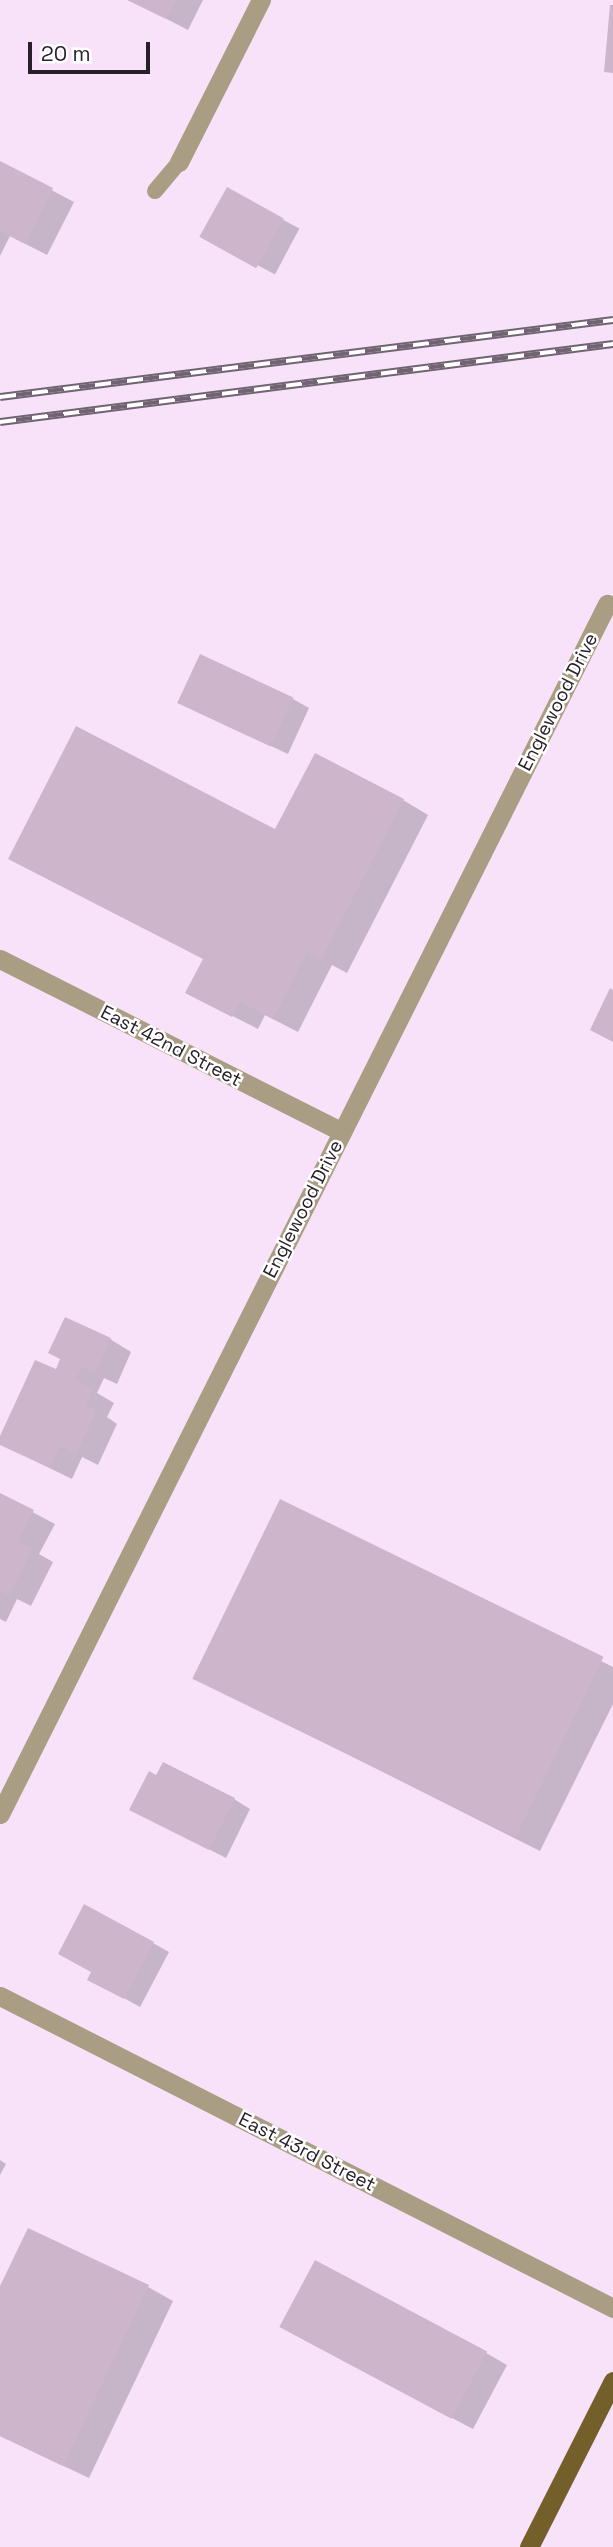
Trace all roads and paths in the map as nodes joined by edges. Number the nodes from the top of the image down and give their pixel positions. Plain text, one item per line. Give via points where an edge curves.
1 (261, 0) edge
2 (179, 162) joint
3 (155, 191) dead end
4 (607, 604) dead end
5 (0, 959) edge
6 (342, 1132) junction
7 (0, 1814) edge
8 (0, 1996) edge
9 (613, 2308) edge
10 (613, 2382) edge
11 (529, 2547) edge

1 - 2 street
2 - 3 lane
4 - 6 street, Englewood Drive
5 - 6 street, East 42nd Street
6 - 7 street, Englewood Drive
8 - 9 street, East 43rd Street
10 - 11 main road

